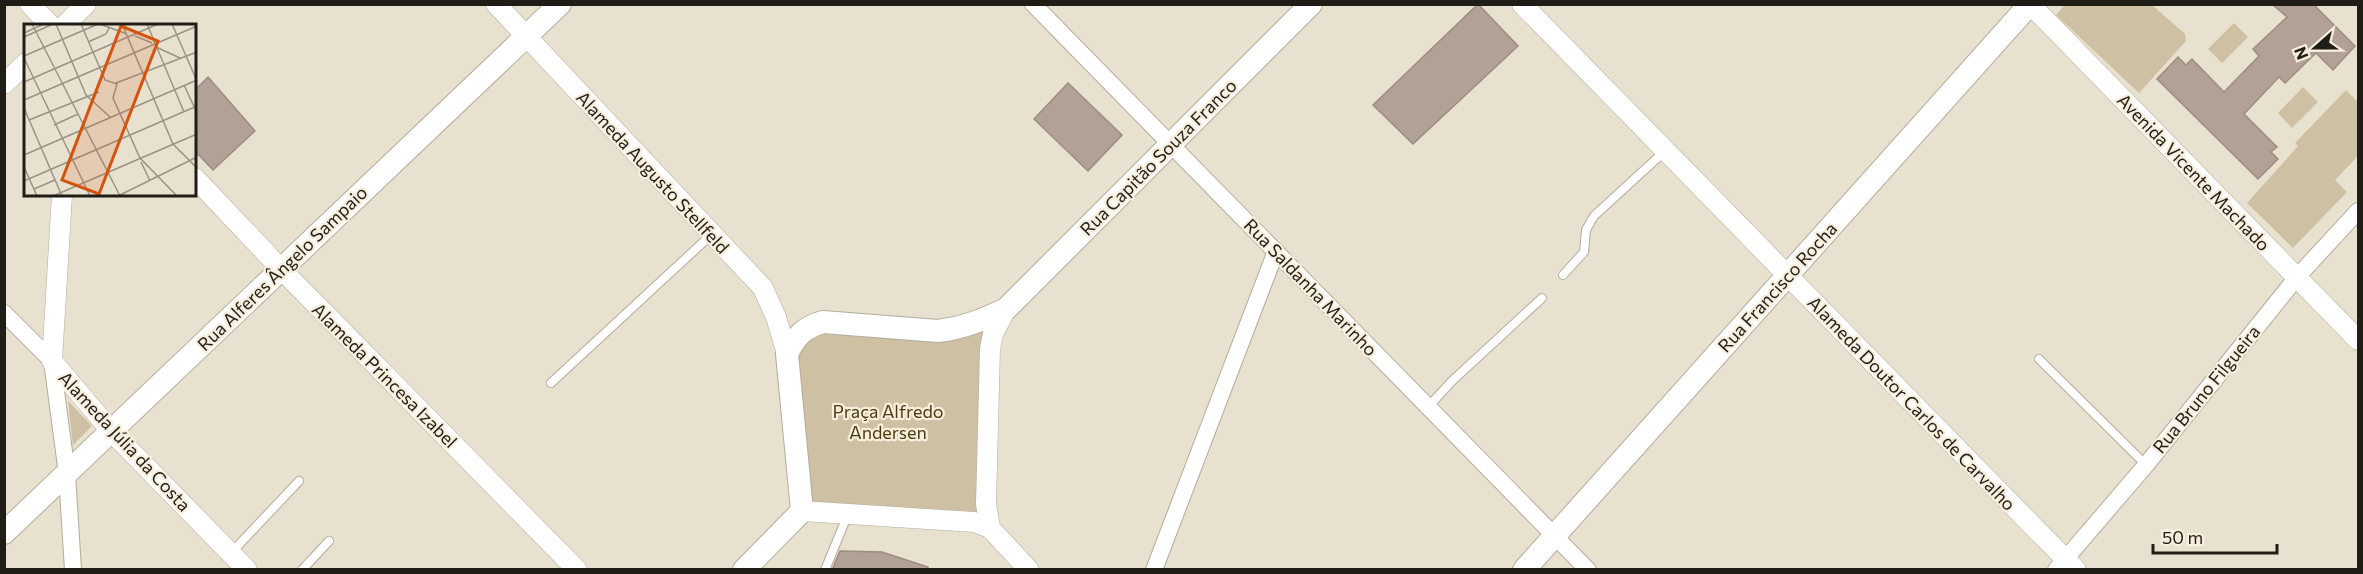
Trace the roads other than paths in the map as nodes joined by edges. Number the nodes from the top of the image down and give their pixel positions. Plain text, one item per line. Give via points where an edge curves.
1 (30, 4) edge
2 (86, 4) edge
3 (496, 4) edge
4 (560, 4) edge
5 (1033, 4) edge
6 (1311, 4) edge
7 (1522, 4) edge
8 (2030, 5) edge
9 (49, 24) edge
10 (66, 24) edge
11 (526, 37) junction
12 (24, 65) edge
13 (4, 84) edge
14 (1171, 144) junction
15 (1665, 151) junction
16 (196, 179) edge
17 (62, 196) edge
18 (2358, 211) edge
19 (712, 234) junction
20 (1276, 251) junction
21 (281, 269) junction
22 (1563, 275) dead end
23 (1788, 276) junction
24 (2297, 277) junction
25 (1542, 298) dead end
26 (1006, 309) junction
27 (4, 313) edge
28 (2358, 340) edge
29 (787, 354) junction
30 (2039, 359) dead end
31 (52, 361) junction
32 (551, 383) dead end
33 (1428, 407) junction
34 (112, 432) junction
35 (2146, 465) junction
36 (67, 474) junction
37 (299, 481) dead end
38 (802, 511) junction
39 (848, 514) junction
40 (990, 528) junction
41 (4, 533) edge
42 (1554, 535) junction
43 (329, 541) dead end
44 (231, 553) junction
45 (2066, 566) edge
46 (73, 570) edge
47 (247, 570) edge
48 (302, 570) edge
49 (577, 570) edge
50 (744, 570) edge
51 (825, 570) edge
52 (1029, 570) edge
53 (1154, 570) edge
54 (1524, 570) edge
55 (1588, 570) edge

1 - 9 street
2 - 10 street
3 - 11 street, Alameda Augusto Stellfeld
4 - 11 main road, Rua Alferes Ângelo Sampaio
5 - 14 street, Rua Saldanha Marinho
6 - 14 main road, Rua Capitão Souza Franco
7 - 15 street, Alameda Doutor Carlos de Carvalho
8 - 23 main road, Rua Francisco Rocha
8 - 24 street, Avenida Vicente Machado
11 - 19 street, Alameda Augusto Stellfeld
11 - 21 main road, Rua Alferes Ângelo Sampaio
12 - 13 street
14 - 20 street, Rua Saldanha Marinho
14 - 26 main road, Rua Capitão Souza Franco
15 - 22 lane via 1594,216 1586,230 1584,252
15 - 23 street, Alameda Doutor Carlos de Carvalho
16 - 21 street, Alameda Princesa Izabel
17 - 31 street
18 - 24 street, Rua Bruno Filgueira
19 - 29 street, Alameda Augusto Stellfeld via 763,288
19 - 32 lane
20 - 33 street, Rua Saldanha Marinho
20 - 53 street
21 - 34 main road, Rua Alferes Ângelo Sampaio
21 - 49 street, Alameda Princesa Izabel
23 - 42 main road, Rua Francisco Rocha
23 - 45 street, Alameda Doutor Carlos de Carvalho
24 - 28 street, Avenida Vicente Machado
24 - 35 street, Rua Bruno Filgueira
25 - 33 lane
26 - 29 main road via 967,326 938,331 823,322 803,331
26 - 40 street via 990,349 986,504
27 - 31 street, Alameda Júlia da Costa
29 - 38 main road
30 - 35 lane
31 - 34 street, Alameda Júlia da Costa
31 - 36 street
33 - 42 street, Rua Saldanha Marinho
34 - 36 main road, Rua Alferes Ângelo Sampaio
34 - 44 street, Alameda Júlia da Costa
35 - 45 street, Rua Bruno Filgueira
36 - 41 main road, Rua Alferes Ângelo Sampaio
36 - 46 street
37 - 44 lane
38 - 39 street
38 - 50 main road
39 - 40 street via 960,519
39 - 51 lane
40 - 52 street
42 - 54 main road, Rua Francisco Rocha
42 - 55 street, Rua Saldanha Marinho
43 - 48 lane
44 - 47 street, Alameda Júlia da Costa

